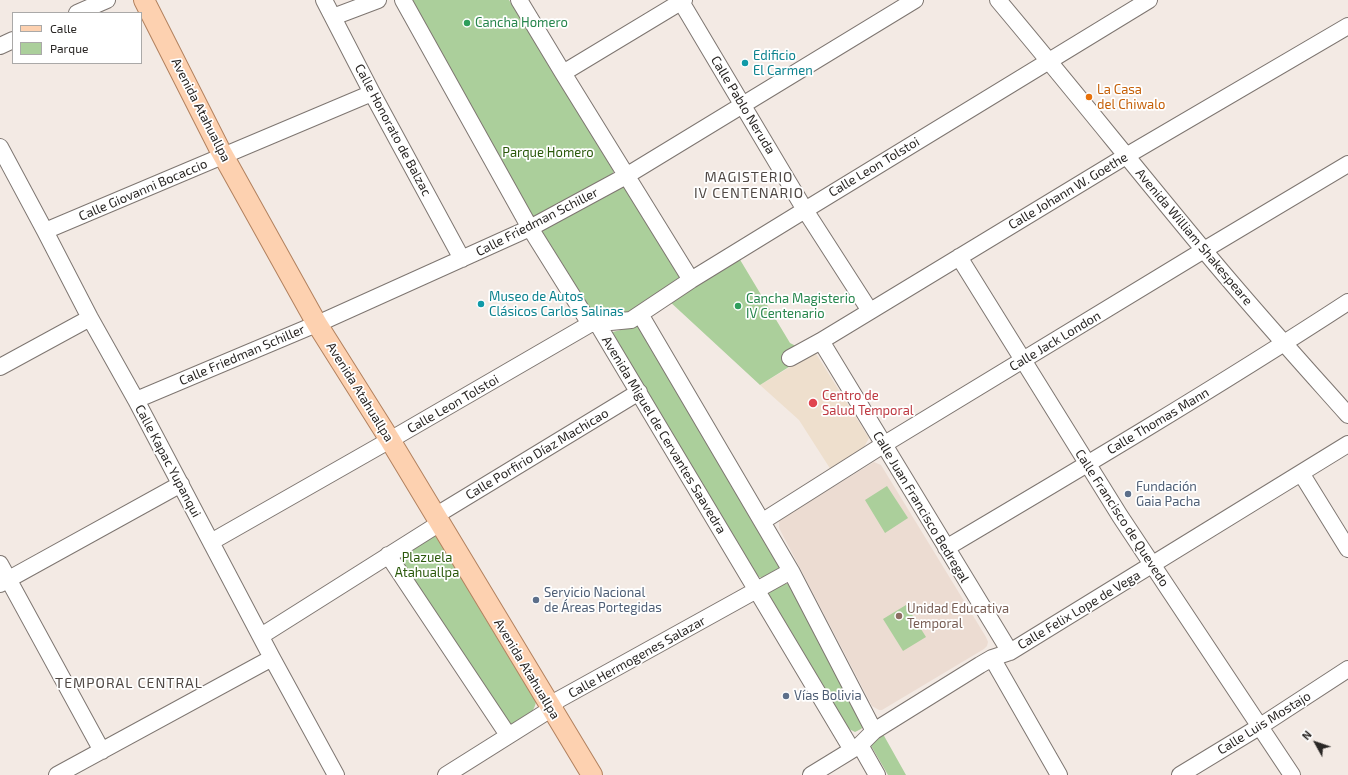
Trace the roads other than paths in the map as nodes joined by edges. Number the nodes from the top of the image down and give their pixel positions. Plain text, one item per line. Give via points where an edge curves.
1 (107, 0) edge
2 (144, 0) edge
3 (324, 0) edge
4 (378, 0) edge
5 (403, 0) edge
6 (519, 0) edge
7 (915, 0) edge
8 (998, 0) edge
9 (1149, 0) edge
10 (682, 1) edge
11 (79, 12) edge
12 (333, 16) junction
13 (1348, 26) edge
14 (12, 40) edge
15 (0, 46) edge
16 (1049, 60) junction
17 (563, 74) junction
18 (372, 93) junction
19 (743, 105) junction
20 (0, 146) edge
21 (224, 156) junction
22 (1126, 156) junction
23 (1348, 164) edge
24 (626, 176) junction
25 (805, 210) junction
26 (530, 228) junction
27 (46, 231) junction
28 (1204, 250) junction
29 (959, 257) junction
30 (462, 259) junction
31 (691, 280) junction
32 (1348, 302) edge
33 (870, 311) junction
34 (640, 314) junction
35 (90, 318) junction
36 (593, 323) junction
37 (317, 324) junction
38 (820, 341) junction
39 (1284, 344) junction
40 (790, 358) dead end
41 (1023, 361) junction
42 (0, 367) edge
43 (639, 392) junction
44 (136, 400) junction
45 (1348, 415) edge
46 (390, 440) junction
47 (1348, 444) edge
48 (883, 445) junction
49 (1087, 464) junction
50 (1301, 473) junction
51 (181, 484) junction
52 (438, 520) junction
53 (763, 521) junction
54 (211, 542) junction
55 (946, 548) junction
56 (1348, 548) edge
57 (388, 555) junction
58 (0, 564) edge
59 (1152, 565) junction
60 (792, 571) junction
61 (4, 582) edge
62 (757, 591) junction
63 (261, 636) junction
64 (1010, 652) junction
65 (272, 658) junction
66 (992, 658) junction
67 (1348, 670) edge
68 (551, 709) junction
69 (1259, 727) junction
70 (874, 731) junction
71 (508, 735) junction
72 (856, 747) junction
73 (102, 751) junction
74 (57, 775) edge
75 (336, 775) edge
76 (446, 775) edge
77 (592, 775) edge
78 (811, 775) edge
79 (877, 775) edge
80 (1059, 775) edge
81 (1180, 775) edge
82 (1292, 775) edge

1 - 11 street
2 - 21 main road, Avenida Atahuallpa
3 - 12 street, Calle Honorato de Balzac
4 - 12 street
5 - 26 street, Avenida Miguel de Cervantes Saavedra
6 - 17 street
7 - 19 street, Calle Friedman Schiller
8 - 16 street, Avenida William Shakespeare
9 - 16 street, Calle Leon Tolstoi
10 - 17 street
10 - 19 street, Calle Pablo Neruda
12 - 18 street, Calle Honorato de Balzac
13 - 22 street, Calle Johann W. Goethe
14 - 15 street
16 - 22 street, Avenida William Shakespeare
16 - 25 street, Calle Leon Tolstoi
17 - 24 street
18 - 21 street, Calle Giovanni Bocaccio
18 - 30 street, Calle Honorato de Balzac
19 - 24 street, Calle Friedman Schiller
19 - 25 street, Calle Pablo Neruda
20 - 27 street, Calle Kapac Yupanqui
21 - 27 street, Calle Giovanni Bocaccio
21 - 37 main road, Avenida Atahuallpa
22 - 28 street, Avenida William Shakespeare
22 - 29 street, Calle Johann W. Goethe
23 - 28 street, Calle Jack London
24 - 26 street, Calle Friedman Schiller
24 - 31 street
25 - 31 street, Calle Leon Tolstoi
25 - 33 street, Calle Pablo Neruda
26 - 30 street, Calle Friedman Schiller
26 - 36 street, Avenida Miguel de Cervantes Saavedra
27 - 35 street, Calle Kapac Yupanqui
28 - 39 street, Avenida William Shakespeare
28 - 41 street, Calle Jack London
29 - 33 street, Calle Johann W. Goethe
29 - 41 street, Calle Francisco de Quevedo
30 - 37 street, Calle Friedman Schiller
31 - 34 street, Calle Leon Tolstoi
32 - 39 street, Calle Thomas Mann
33 - 38 street, Calle Johann W. Goethe
34 - 36 street, Calle Leon Tolstoi via 631,320
34 - 53 street
35 - 42 street
35 - 44 street, Calle Kapac Yupanqui
36 - 43 street, Avenida Miguel de Cervantes Saavedra
36 - 46 street, Calle Leon Tolstoi
37 - 44 street, Calle Friedman Schiller
37 - 46 main road, Avenida Atahuallpa
38 - 40 street, Calle Johann W. Goethe
38 - 48 street, Calle Juan Francisco Bedregal
39 - 45 street, Avenida William Shakespeare
39 - 49 street, Calle Thomas Mann
41 - 48 street, Calle Jack London
41 - 49 street, Calle Francisco de Quevedo
43 - 52 street, Calle Porfirio Díaz Machicao
43 - 62 street, Avenida Miguel de Cervantes Saavedra
44 - 51 street, Calle Kapac Yupanqui
46 - 52 main road, Avenida Atahuallpa
46 - 54 street, Calle Leon Tolstoi
47 - 50 street, Calle Felix Lope de Vega
48 - 53 street, Calle Jack London
48 - 55 street, Calle Juan Francisco Bedregal
49 - 55 street, Calle Thomas Mann
49 - 59 street, Calle Francisco de Quevedo
50 - 56 street
50 - 59 street, Calle Felix Lope de Vega
51 - 54 street, Calle Kapac Yupanqui
51 - 61 street
52 - 57 street, Calle Porfirio Díaz Machicao
52 - 68 main road, Avenida Atahuallpa
53 - 60 street
54 - 63 street, Calle Kapac Yupanqui
55 - 64 street, Calle Juan Francisco Bedregal
57 - 63 street, Calle Porfirio Díaz Machicao
57 - 71 street
58 - 61 street
59 - 64 street, Calle Felix Lope de Vega
59 - 69 street, Calle Francisco de Quevedo
60 - 62 street, Calle Hermogenes Salazar
60 - 70 street
61 - 73 street
62 - 68 street, Calle Hermogenes Salazar via 558,700
62 - 72 street, Avenida Miguel de Cervantes Saavedra
63 - 65 street, Calle Kapac Yupanqui
64 - 66 street, Calle Felix Lope de Vega
65 - 73 street
65 - 75 street, Calle Kapac Yupanqui
66 - 70 street, Calle Felix Lope de Vega
66 - 80 street
67 - 69 street, Calle Luis Mostajo
68 - 71 street, Calle Hermogenes Salazar
68 - 77 main road, Avenida Atahuallpa
69 - 81 street, Calle Luis Mostajo
69 - 82 street, Calle Francisco de Quevedo
70 - 72 street, Calle Felix Lope de Vega
71 - 76 street, Calle Hermogenes Salazar
72 - 78 street, Calle Felix Lope de Vega
72 - 79 street, Avenida Miguel de Cervantes Saavedra
73 - 74 street

